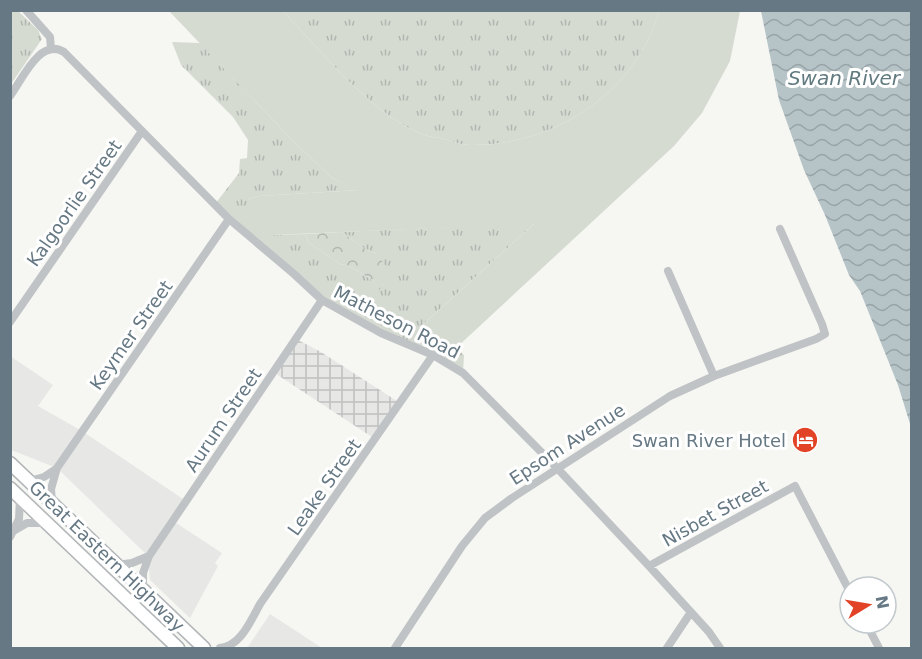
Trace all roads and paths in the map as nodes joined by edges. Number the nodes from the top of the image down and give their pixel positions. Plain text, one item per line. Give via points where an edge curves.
1 (26, 10) edge
2 (51, 48) junction
3 (10, 96) edge
4 (142, 131) junction
5 (229, 219) junction
6 (780, 229) dead end
7 (668, 271) dead end
8 (322, 300) junction
9 (10, 322) edge
10 (433, 355) junction
11 (714, 376) junction
12 (10, 463) edge
13 (57, 468) junction
14 (557, 468) junction
15 (29, 481) junction
16 (10, 488) edge
17 (20, 497) junction
18 (53, 503) junction
19 (47, 524) junction
20 (13, 533) edge
21 (149, 556) junction
22 (117, 565) junction
23 (650, 566) junction
24 (841, 575) edge
25 (143, 589) junction
26 (691, 612) junction
27 (241, 636) junction
28 (178, 648) edge
29 (204, 648) edge
30 (220, 648) edge
31 (237, 648) edge
32 (394, 648) edge
33 (667, 648) edge
34 (720, 648) edge

1 - 2 street, Matheson Road via 50,37
2 - 3 street via 40,53
2 - 4 street, Matheson Road via 64,52
4 - 5 street, Matheson Road
4 - 9 street, Kalgoorlie Street
5 - 8 street, Matheson Road
5 - 13 street, Keymer Street
6 - 11 street, Epsom Avenue via 825,334
7 - 11 street
8 - 10 street, Matheson Road via 381,333
8 - 21 street, Aurum Street
10 - 14 street, Matheson Road via 463,373
10 - 27 street, Leake Street
11 - 14 street, Epsom Avenue via 670,396
12 - 15 highway, Great Eastern Highway
13 - 15 street
13 - 18 street, Keymer Street via 51,489
14 - 23 street, Matheson Road
14 - 32 street, Epsom Avenue via 485,518
15 - 18 highway, Great Eastern Highway
16 - 17 highway, Great Eastern Highway
17 - 19 highway, Great Eastern Highway
17 - 20 street
18 - 22 highway, Great Eastern Highway
19 - 20 street via 27,523
19 - 28 highway, Great Eastern Highway
21 - 22 street
21 - 25 street, Aurum Street
22 - 25 highway, Great Eastern Highway
23 - 24 street, Nisbet Street via 795,486
23 - 26 street, Matheson Road
25 - 29 highway, Great Eastern Highway
26 - 33 street
26 - 34 street, Matheson Road
27 - 30 street, Leake Street via 232,645
27 - 31 street, Leake Street

